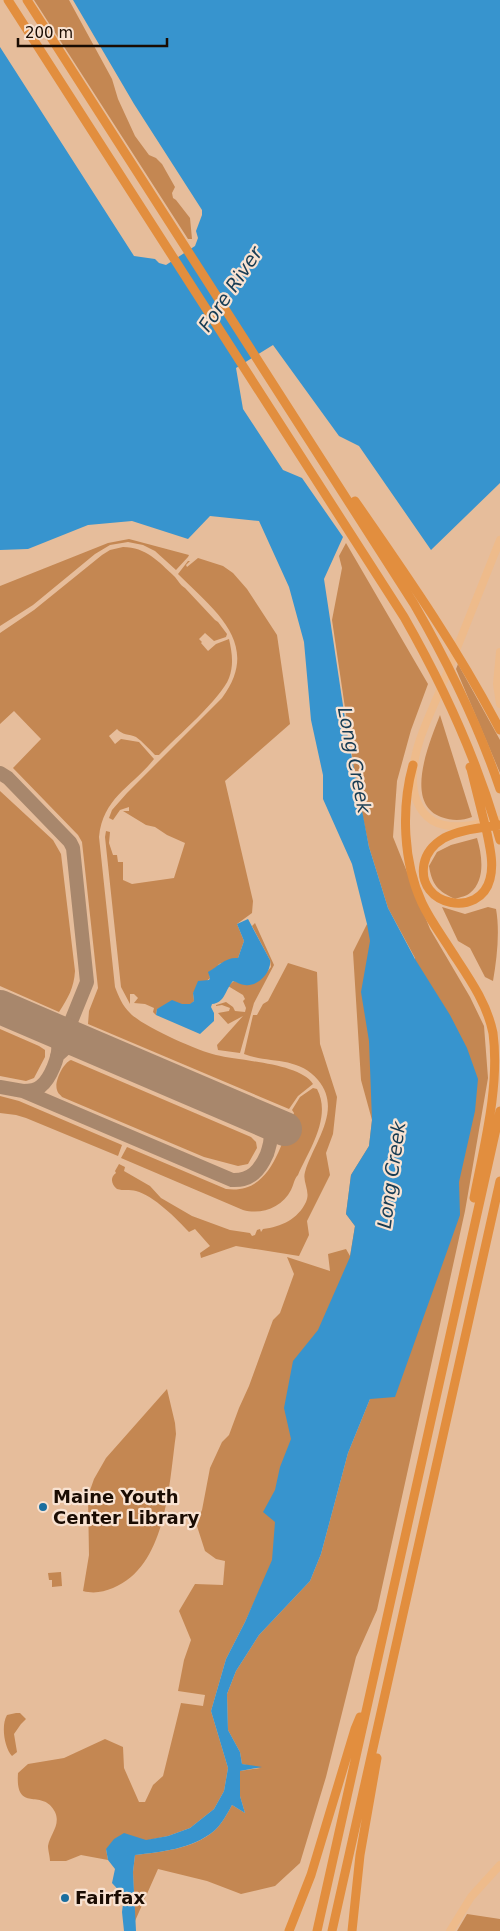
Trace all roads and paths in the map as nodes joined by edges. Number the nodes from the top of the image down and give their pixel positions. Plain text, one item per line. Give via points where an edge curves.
1 (8, 0) edge
2 (26, 0) edge
3 (317, 452) junction
4 (500, 540) edge
5 (500, 652) edge
6 (500, 704) edge
7 (461, 730) junction
8 (500, 730) edge
9 (413, 765) junction
10 (500, 789) edge
11 (500, 820) edge
12 (500, 825) edge
13 (463, 829) junction
14 (500, 840) edge
15 (500, 1111) edge
16 (500, 1181) edge
17 (500, 1199) edge
18 (469, 1245) junction
19 (478, 1280) junction
20 (405, 1606) junction
21 (367, 1704) junction
22 (500, 1865) edge
23 (290, 1929) edge
24 (317, 1931) edge
25 (332, 1931) edge
26 (352, 1931) edge
27 (450, 1931) edge

1 - 7 highway via 400,609
2 - 3 highway
3 - 8 highway via 418,592 469,671
3 - 10 highway via 432,635 472,715
4 - 9 main road
5 - 6 main road
7 - 13 highway via 492,866 489,883 479,896 466,903 452,904 431,892 424,880 423,866 437,843
7 - 14 highway
9 - 13 main road via 415,795 422,811 439,823
9 - 18 highway via 406,819 414,881 427,912 482,1000 496,1047 496,1089 472,1210
11 - 13 main road
12 - 13 highway
15 - 18 highway
16 - 19 highway
17 - 19 highway
18 - 21 highway
19 - 20 highway
20 - 25 highway
20 - 26 highway via 360,1855
21 - 23 highway via 355,1729 311,1875
21 - 24 highway
22 - 27 main road via 471,1898

